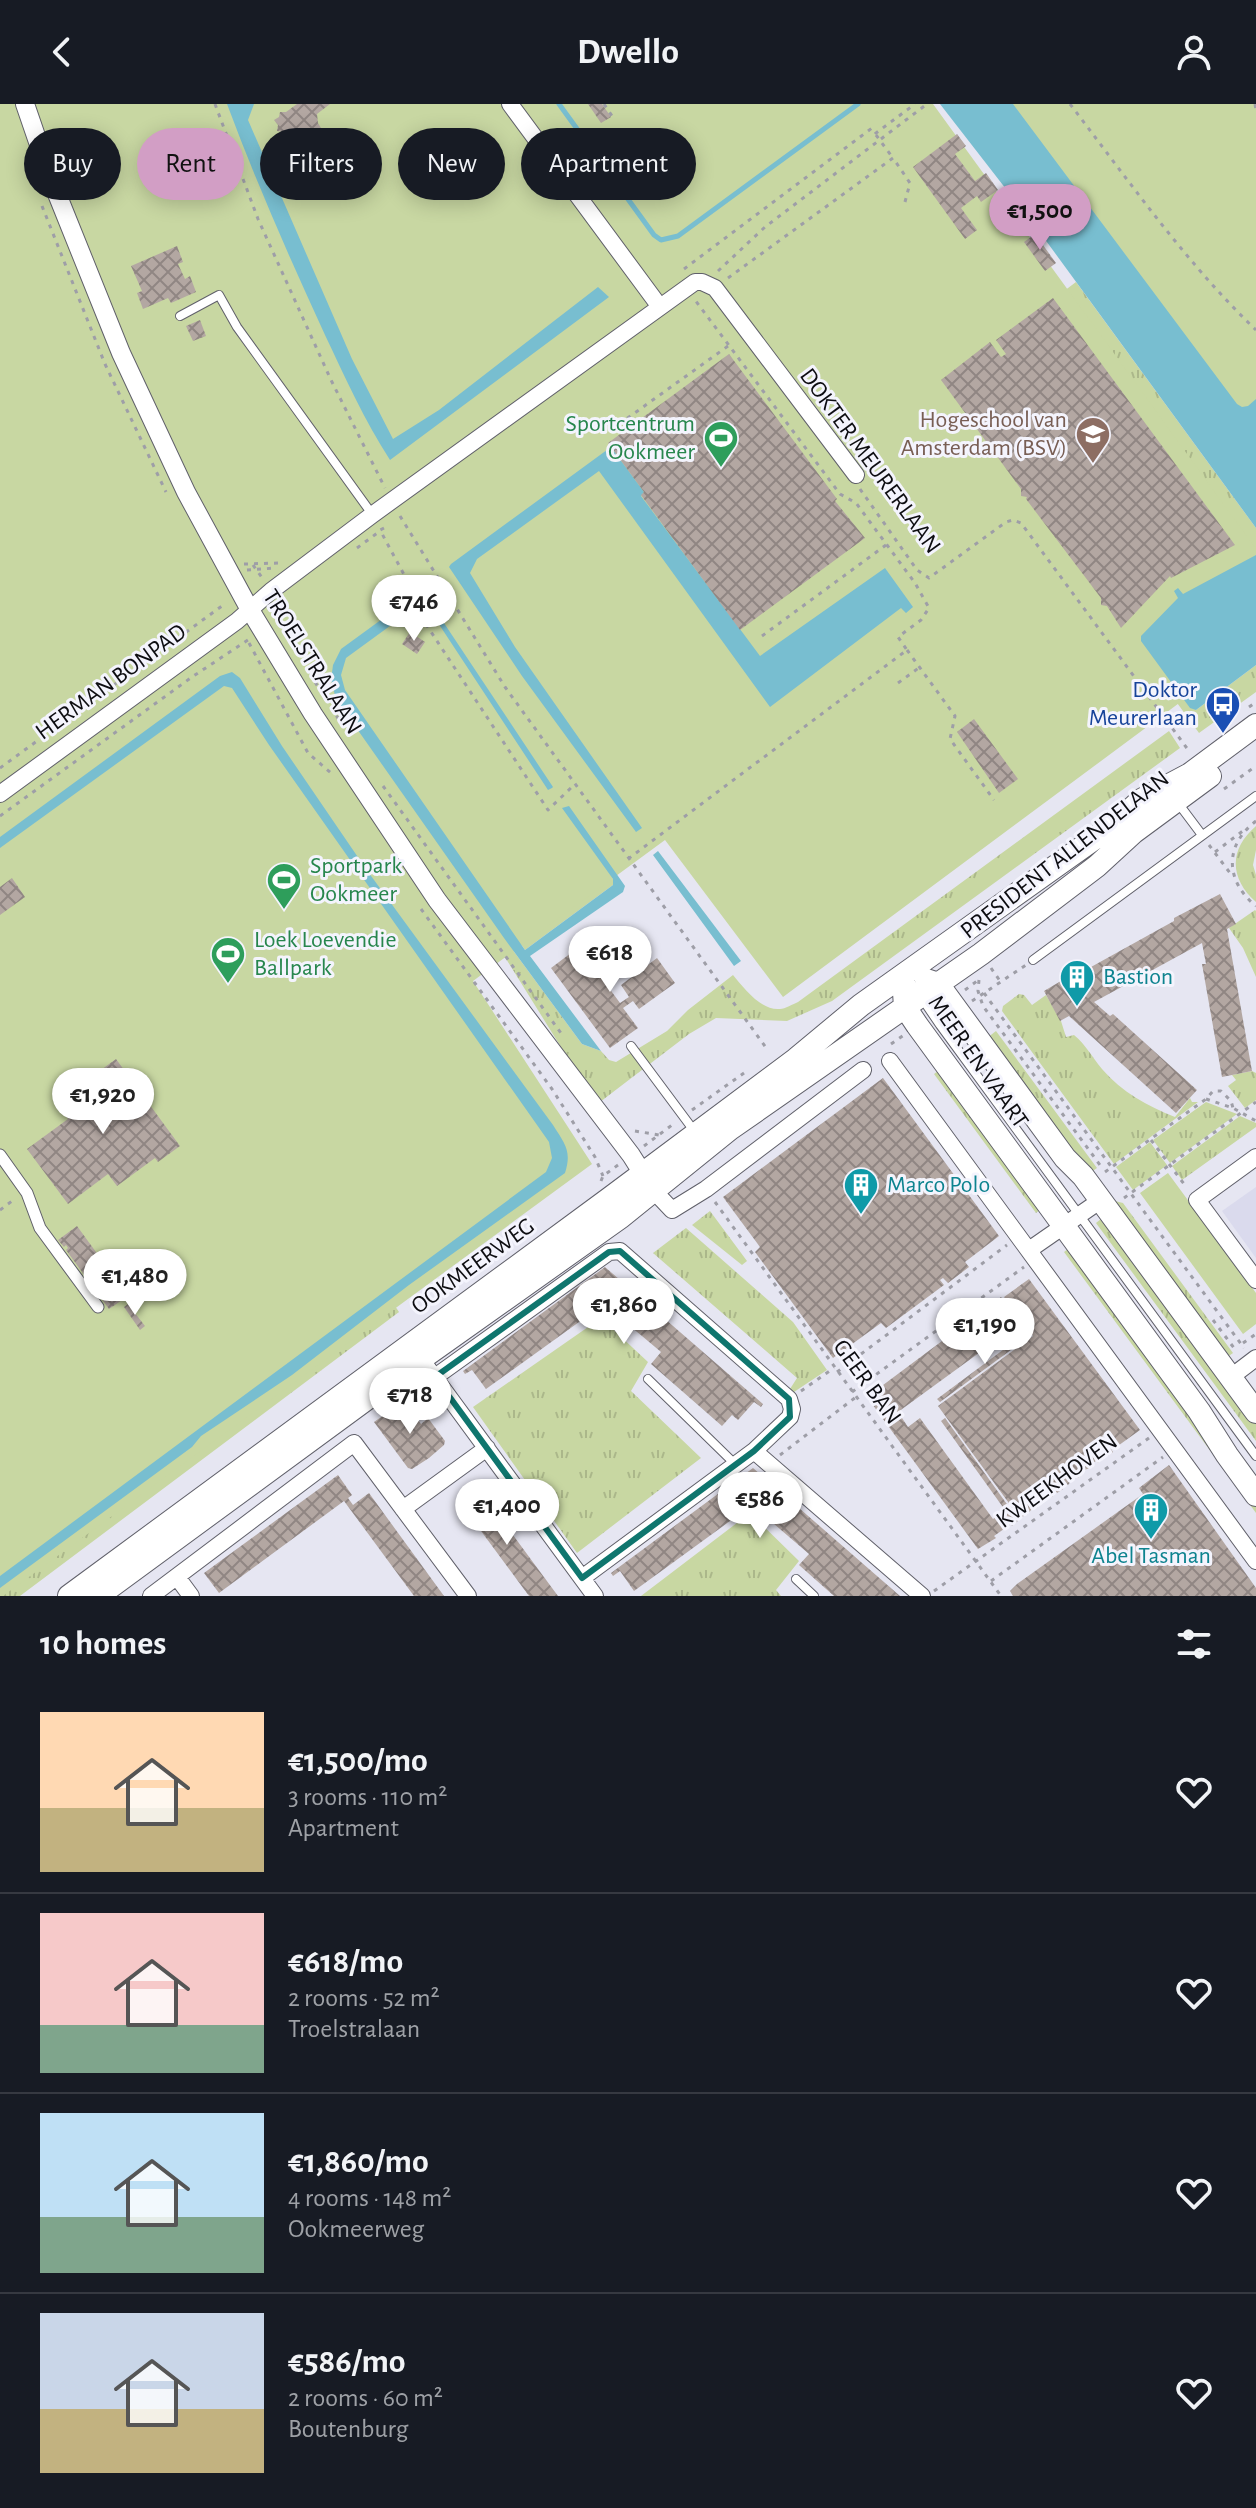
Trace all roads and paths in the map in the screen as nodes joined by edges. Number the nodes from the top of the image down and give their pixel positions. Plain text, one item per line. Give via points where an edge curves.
1 (25, 104) edge
2 (215, 104) edge
3 (510, 104) edge
4 (604, 104) edge
5 (915, 104) edge
6 (927, 104) edge
7 (1070, 104) edge
8 (1255, 104) edge
9 (1256, 110) edge
10 (614, 119) dead end
11 (876, 133) junction
12 (881, 140) junction
13 (893, 158) junction
14 (905, 202) dead end
15 (675, 275) dead end
16 (713, 286) junction
17 (694, 298) dead end
18 (660, 307) junction
19 (180, 316) dead end
20 (1256, 330) edge
21 (729, 345) junction
22 (611, 430) dead end
23 (856, 475) joint
24 (866, 497) junction
25 (856, 503) junction
26 (368, 509) junction
27 (886, 545) junction
28 (281, 563) dead end
29 (303, 567) junction
30 (236, 572) junction
31 (226, 603) dead end
32 (257, 604) junction
33 (277, 623) dead end
34 (762, 636) dead end
35 (248, 640) dead end
36 (907, 650) junction
37 (920, 667) junction
38 (310, 674) dead end
39 (898, 683) dead end
40 (342, 725) dead end
41 (1256, 725) edge
42 (1256, 742) edge
43 (1189, 751) dead end
44 (0, 768) edge
45 (376, 776) dead end
46 (575, 784) junction
47 (0, 794) edge
48 (1171, 794) junction
49 (1256, 796) edge
50 (994, 800) dead end
51 (0, 816) edge
52 (1256, 821) edge
53 (1247, 828) junction
54 (1202, 835) junction
55 (1215, 853) junction
56 (628, 859) junction
57 (1234, 879) junction
58 (1256, 906) edge
59 (1032, 960) joint
60 (969, 963) junction
61 (905, 975) junction
62 (984, 993) junction
63 (921, 996) junction
64 (979, 997) junction
65 (564, 1037) dead end
66 (631, 1046) dead end
67 (767, 1049) dead end
68 (890, 1061) dead end
69 (863, 1070) dead end
70 (1206, 1099) junction
71 (1256, 1102) edge
72 (1233, 1108) junction
73 (1242, 1112) junction
74 (1256, 1121) edge
75 (628, 1127) dead end
76 (659, 1135) dead end
77 (1150, 1139) junction
78 (701, 1140) junction
79 (0, 1155) edge
80 (1256, 1157) edge
81 (1170, 1165) junction
82 (1112, 1167) junction
83 (1105, 1172) junction
84 (648, 1182) junction
85 (706, 1189) junction
86 (1109, 1189) junction
87 (26, 1191) junction
88 (1131, 1193) junction
89 (1197, 1200) junction
90 (0, 1210) edge
91 (1072, 1220) junction
92 (1028, 1248) junction
93 (1256, 1280) edge
94 (98, 1307) dead end
95 (1209, 1314) dead end
96 (1256, 1334) edge
97 (1242, 1344) junction
98 (421, 1359) junction
99 (1247, 1365) edge
100 (836, 1370) junction
101 (435, 1377) junction
102 (648, 1379) dead end
103 (852, 1392) junction
104 (856, 1397) junction
105 (789, 1399) junction
106 (1256, 1412) edge
107 (1159, 1430) junction
108 (487, 1448) junction
109 (1173, 1450) junction
110 (754, 1451) junction
111 (1256, 1456) edge
112 (735, 1464) junction
113 (769, 1464) junction
114 (1256, 1495) edge
115 (403, 1509) junction
116 (976, 1561) junction
117 (1256, 1561) edge
118 (177, 1577) junction
119 (582, 1578) junction
120 (796, 1579) dead end
121 (991, 1581) junction
122 (1000, 1594) edge
123 (69, 1596) edge
124 (98, 1596) edge
125 (151, 1596) edge
126 (191, 1596) edge
127 (468, 1596) edge
128 (595, 1596) edge
129 (814, 1596) edge
130 (925, 1596) edge
131 (993, 1596) edge

1 - 30 street, TROELSTRALAAN via 121,353 186,492
2 - 26 path via 258,219 385,487
3 - 18 street
4 - 10 path
5 - 11 path
6 - 12 path
7 - 20 path via 1180,246
8 - 9 path
11 - 12 path
11 - 15 path via 872,128
12 - 13 path
12 - 16 path via 765,227 714,274
13 - 14 path via 910,183
13 - 16 path
16 - 18 street via 695,282
16 - 23 street, DOKTER MEURERLAAN
17 - 21 path
18 - 26 street
19 - 26 lane via 219,295
21 - 22 path
21 - 25 path via 840,494
23 - 24 path, DOKTER MEURERLAAN
24 - 25 path
24 - 43 path, DOKTER MEURERLAAN via 917,570 929,578 1006,522 1021,523
25 - 27 path
26 - 29 street
27 - 34 path
27 - 36 path via 929,608 898,637
28 - 30 path via 237,564
29 - 30 path
29 - 32 street
30 - 32 street, TROELSTRALAAN
30 - 32 path, TROELSTRALAAN
31 - 44 path
32 - 33 path, TROELSTRALAAN
32 - 47 street, HERMAN BONPAD
32 - 84 street, TROELSTRALAAN via 313,714 437,900
35 - 51 path
36 - 37 path
36 - 56 path
37 - 39 path
37 - 50 path via 955,716 950,739
38 - 40 path, TROELSTRALAAN
41 - 48 main road, PRESIDENT ALLENDELAAN
42 - 48 main road, PRESIDENT ALLENDELAAN
45 - 65 path
46 - 46 path via 505,687 399,515 380,530 408,582 414,606 548,810
46 - 56 path
48 - 54 lane
48 - 60 main road, PRESIDENT ALLENDELAAN via 1097,866
48 - 61 main road, PRESIDENT ALLENDELAAN via 1141,800
49 - 54 lane
52 - 53 path
53 - 55 path
53 - 57 path via 1235,850
54 - 55 path
54 - 59 lane
55 - 57 path
56 - 67 path
57 - 58 path
59 - 62 path
60 - 63 main road, PRESIDENT ALLENDELAAN
60 - 64 path via 979,980
61 - 63 main road, MEER EN VAART
61 - 63 main road, MEER EN VAART
61 - 78 main road, OOKMEERWEG via 851,1013
62 - 64 path
62 - 82 path
63 - 78 main road, OOKMEERWEG
63 - 86 main road, MEER EN VAART via 1065,1158 1083,1176
63 - 91 main road, MEER EN VAART
64 - 83 path
66 - 78 lane
68 - 92 street
69 - 85 street
70 - 72 path
70 - 72 path via 1221,1091
70 - 77 path
71 - 73 path
72 - 73 path
73 - 74 path
73 - 81 path
75 - 76 path
77 - 81 path
77 - 82 path
78 - 84 main road, OOKMEERWEG
79 - 87 street
80 - 89 street
81 - 88 path
81 - 89 path
82 - 83 path
82 - 88 path
83 - 86 path
84 - 85 street via 672,1210
84 - 98 main road, OOKMEERWEG via 621,1217
84 - 123 main road, OOKMEERWEG
85 - 100 path, GEER BAN
86 - 88 path via 1124,1198
86 - 91 street
86 - 99 main road, MEER EN VAART
87 - 90 path
87 - 94 street via 40,1228
88 - 97 path
89 - 93 street
91 - 92 street
91 - 111 lane
91 - 114 main road, MEER EN VAART
92 - 100 path
92 - 103 path
92 - 107 street
95 - 99 path
96 - 97 path
97 - 99 path
98 - 101 street
98 - 124 main road, OOKMEERWEG
99 - 106 main road, MEER EN VAART
100 - 103 path, GEER BAN
100 - 105 path
101 - 105 street via 609,1252 620,1251
101 - 108 street
102 - 112 lane
103 - 104 path, GEER BAN
104 - 113 path
104 - 116 path, GEER BAN
105 - 110 street via 790,1417
107 - 109 street
107 - 116 path, KWEEKHOVEN
108 - 115 street
108 - 119 street
109 - 117 street
109 - 121 path, KWEEKHOVEN
110 - 112 street
110 - 113 street
112 - 119 street
113 - 130 street
115 - 118 street via 354,1443
115 - 127 street
116 - 121 path, GEER BAN
116 - 130 path, KWEEKHOVEN
118 - 125 street
118 - 126 street
119 - 128 street
120 - 129 lane
121 - 122 path, GEER BAN
122 - 131 path

